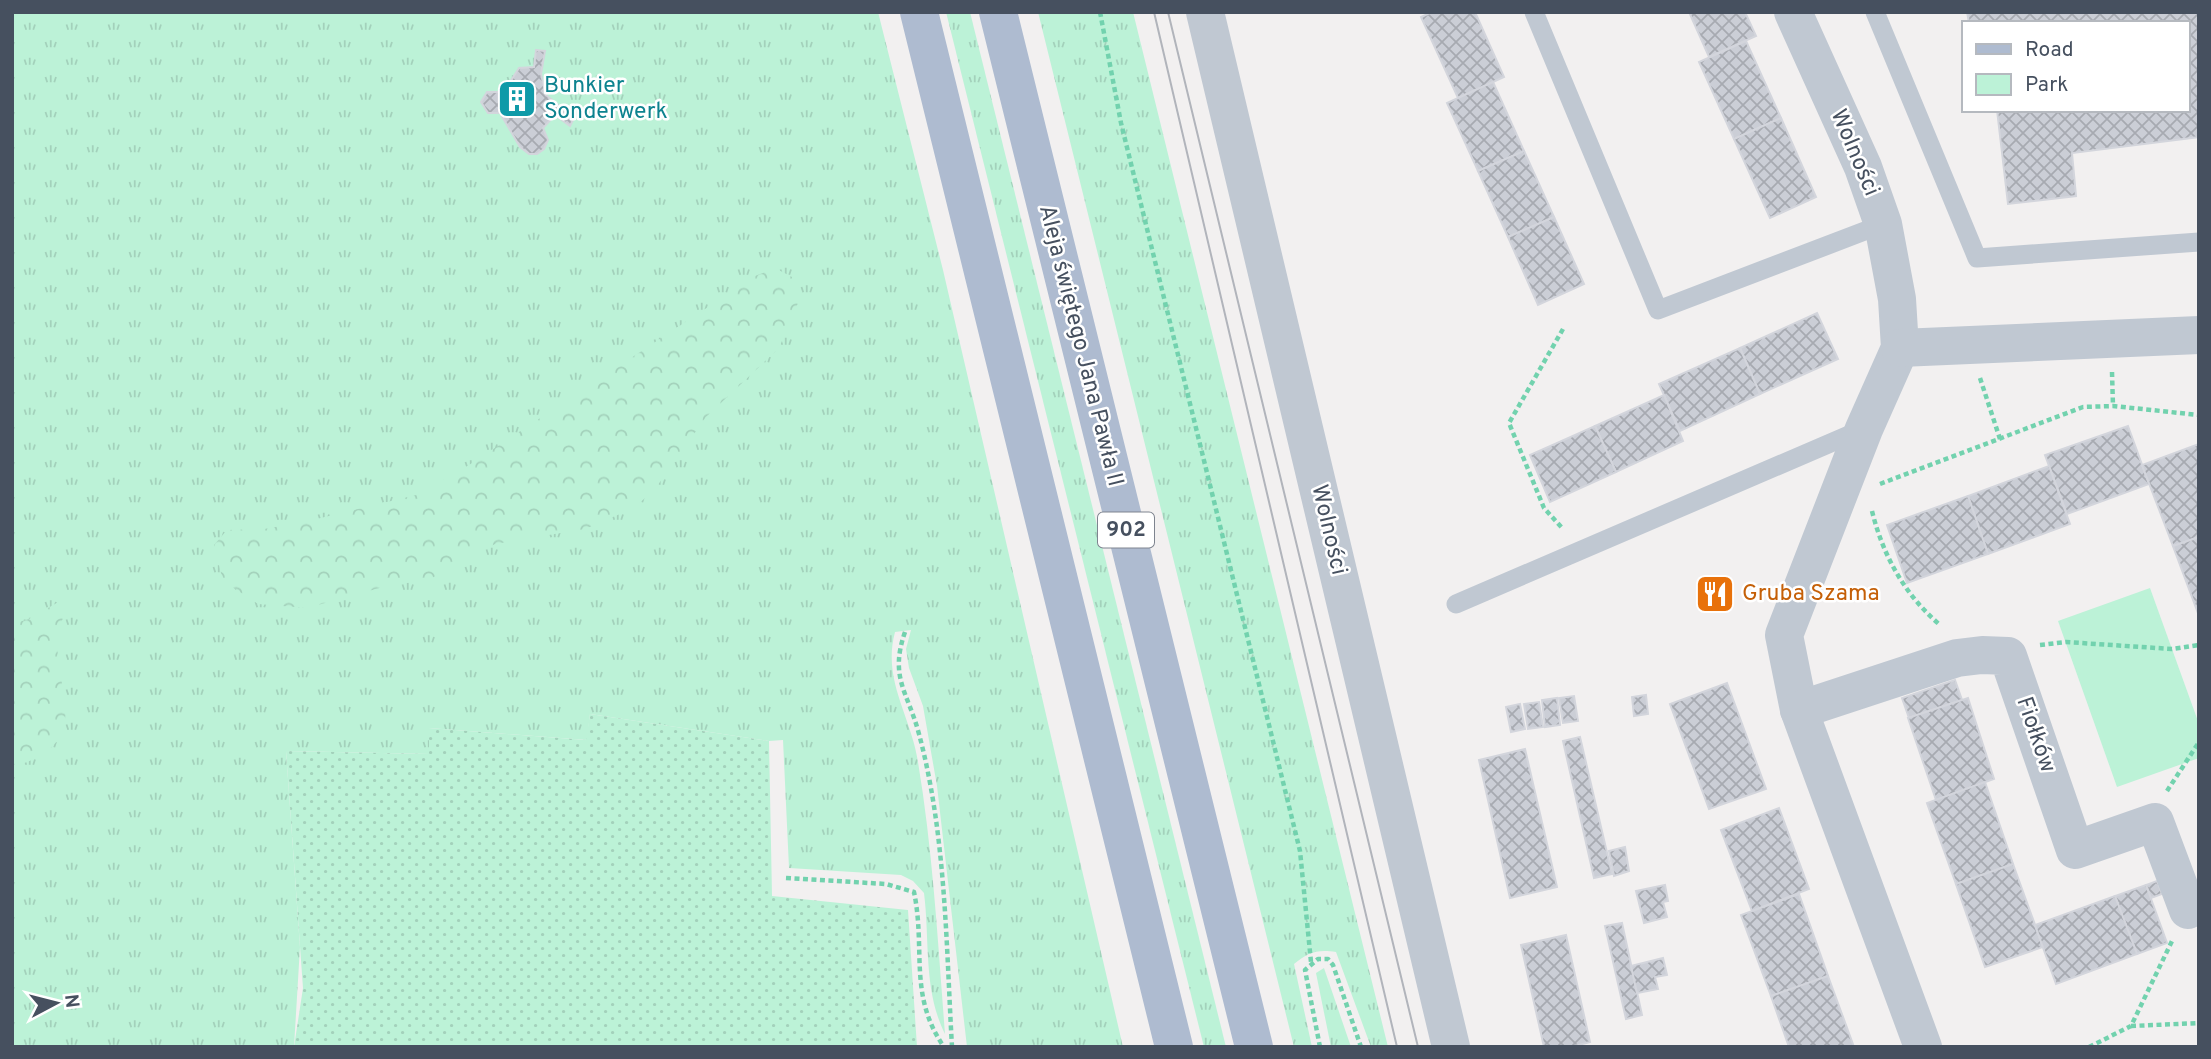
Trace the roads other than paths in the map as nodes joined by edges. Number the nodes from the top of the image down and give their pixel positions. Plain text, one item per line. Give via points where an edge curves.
1 (919, 12) edge
2 (998, 12) edge
3 (1205, 12) edge
4 (1534, 12) edge
5 (1793, 12) edge
6 (1875, 12) edge
7 (1883, 224) junction
8 (2199, 242) edge
9 (2199, 335) edge
10 (1900, 348) junction
11 (1864, 429) junction
12 (1457, 604) dead end
13 (1799, 710) junction
14 (2188, 910) road end
15 (1174, 1047) edge
16 (1254, 1047) edge
17 (1451, 1047) edge
18 (1923, 1047) edge

1 - 15 main road
2 - 16 main road, Aleja świętego Jana Pawła II / 902
3 - 17 street, Wolności
4 - 7 lane via 1658,310
5 - 7 street, Wolności via 1863,167
6 - 8 lane via 1978,258
7 - 10 street, Wolności via 1897,299
9 - 10 street
10 - 11 street
11 - 12 lane
11 - 13 street via 1784,635
13 - 14 street, Fiołków via 1956,659 1991,656 2075,850 2155,822
13 - 18 street

